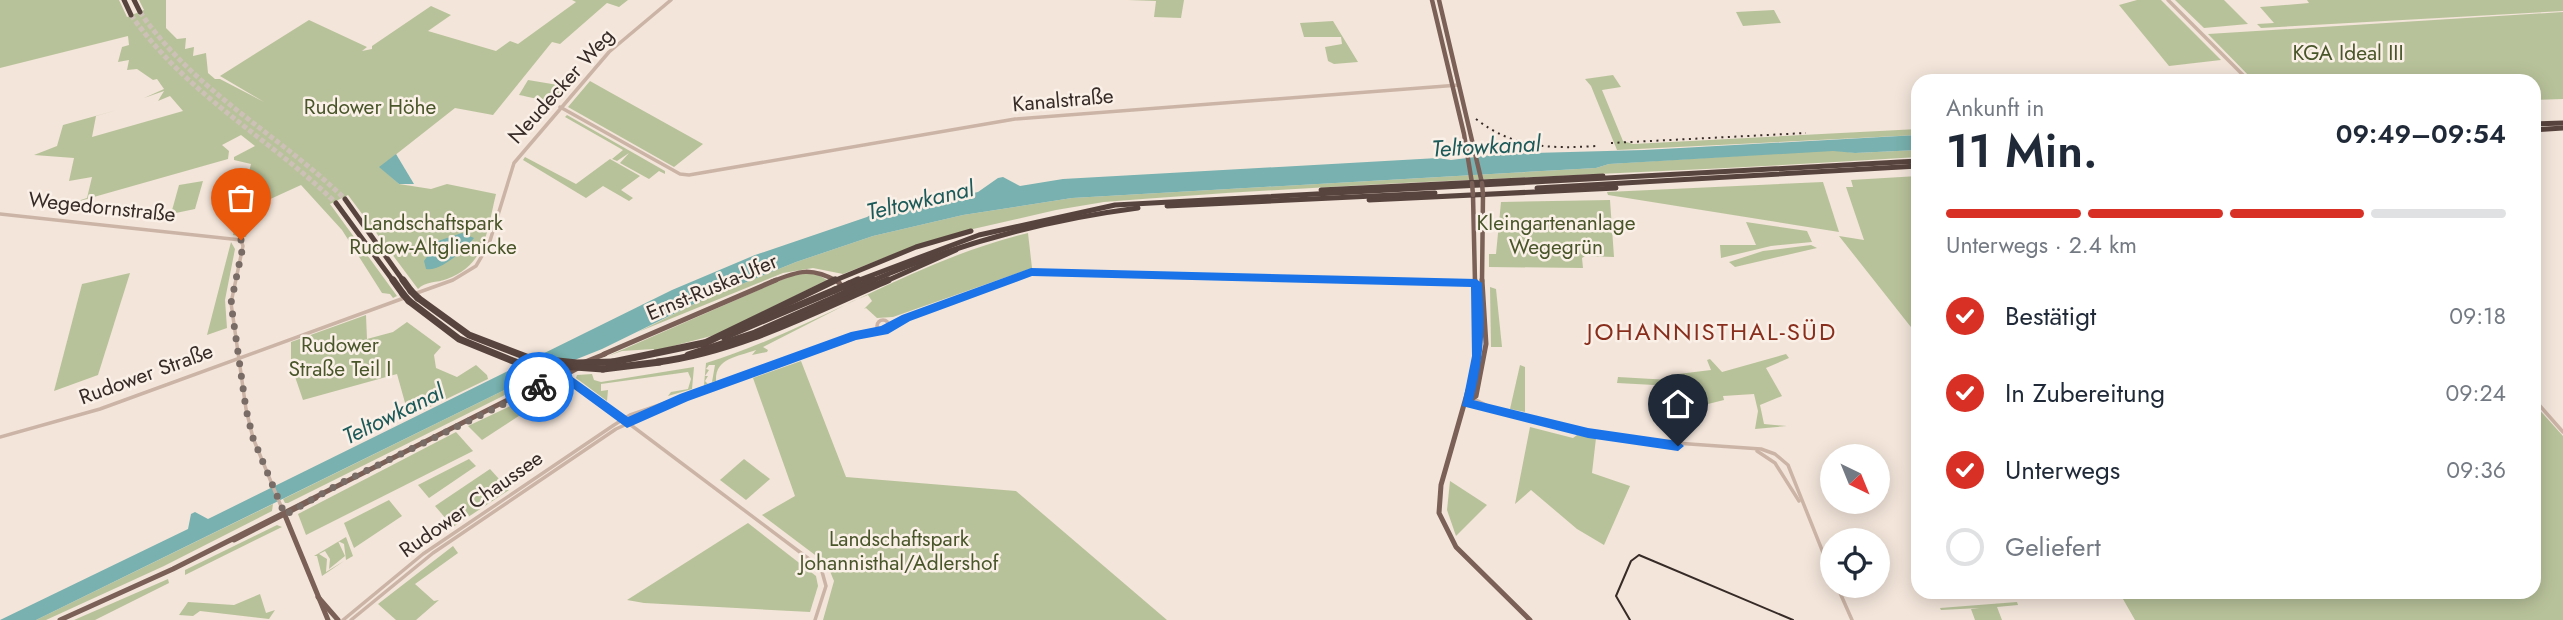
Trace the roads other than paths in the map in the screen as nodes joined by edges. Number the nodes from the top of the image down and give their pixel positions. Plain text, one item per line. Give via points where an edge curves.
1 (124, 0) edge
2 (134, 0) edge
3 (671, 0) edge
4 (1432, 0) edge
5 (1439, 0) edge
6 (2168, 0) edge
7 (140, 12) tunnel mouth
8 (131, 15) tunnel mouth
9 (2242, 74) edge
10 (1456, 85) junction
11 (560, 107) junction
12 (2563, 125) edge
13 (2541, 127) edge
14 (1477, 155) joint
15 (1468, 156) joint
16 (1911, 161) edge
17 (1911, 166) edge
18 (1636, 178) junction
19 (1472, 180) junction
20 (1482, 180) junction
21 (1651, 183) junction
22 (1300, 195) junction
23 (1483, 195) junction
24 (1473, 196) junction
25 (1353, 198) junction
26 (345, 199) tunnel mouth
27 (336, 203) tunnel mouth
28 (499, 210) joint
29 (0, 214) edge
30 (988, 229) junction
31 (981, 238) junction
32 (836, 279) junction
33 (1479, 283) junction
34 (851, 287) junction
35 (837, 293) junction
36 (419, 295) junction
37 (848, 297) junction
38 (889, 323) junction
39 (877, 328) junction
40 (703, 344) junction
41 (239, 358) junction
42 (658, 362) junction
43 (563, 374) junction
44 (684, 398) junction
45 (1469, 401) junction
46 (2541, 408) edge
47 (622, 419) junction
48 (627, 423) junction
49 (2563, 432) edge
50 (0, 438) edge
51 (284, 513) junction
52 (1820, 547) edge
53 (318, 597) junction
54 (1842, 598) edge
55 (60, 620) edge
56 (328, 620) edge
57 (340, 620) edge
58 (351, 620) edge
59 (815, 620) edge
60 (1530, 620) edge
61 (1852, 620) edge

1 - 8 highway
2 - 7 highway
3 - 11 street, Neudecker Weg via 609,52
4 - 10 main road
5 - 10 main road
6 - 9 street
10 - 11 street, Kanalstraße via 1015,119 689,175
10 - 14 main road
10 - 15 main road
11 - 28 street, Neudecker Weg via 512,167
12 - 13 highway
14 - 20 main road
15 - 19 main road
16 - 18 highway
17 - 21 highway
18 - 20 highway
18 - 22 highway
19 - 20 highway
19 - 22 highway
19 - 24 main road, bridge
20 - 23 main road, bridge
21 - 23 highway
21 - 25 highway
22 - 30 highway via 1115,205
23 - 24 highway
23 - 33 main road
24 - 25 highway via 1387,201
24 - 33 main road
25 - 31 highway via 1106,211
26 - 36 highway, bridge via 411,291
27 - 42 highway, bridge via 409,301 455,338 494,356 561,369
28 - 36 street, Rudower Straße via 484,259 467,274
29 - 41 street, Wegedornstraße via 241,240 231,302
30 - 32 highway via 915,247
30 - 34 highway via 916,254
31 - 34 highway
31 - 37 highway
32 - 37 main road
32 - 40 highway
32 - 43 main road, Ernst-Ruska-Ufer via 813,271 776,278
33 - 38 street via 1031,272
33 - 45 main road via 1485,355 1476,396
34 - 35 highway, bridge
35 - 40 highway
35 - 42 highway via 731,342
36 - 40 highway, bridge via 462,333 529,358 613,362
36 - 41 street, Rudower Straße
37 - 42 highway via 736,346
38 - 39 street via 882,321
38 - 39 street via 886,330
39 - 44 street
41 - 50 street, Rudower Straße via 82,415
41 - 51 street, Wegedornstraße via 250,430
43 - 47 street
43 - 51 main road, Ernst-Ruska-Ufer
44 - 47 street, Rudower Chaussee
44 - 48 street, Rudower Chaussee
45 - 52 street via 1618,439 1769,451 1784,460
45 - 60 main road via 1444,473 1438,507 1441,521 1450,539
46 - 49 street
47 - 48 street
47 - 57 street, Rudower Chaussee via 423,554
48 - 58 street, Rudower Chaussee via 426,558
48 - 59 street via 821,568 826,586
51 - 53 main road
51 - 55 main road, Ernst-Ruska-Ufer
53 - 56 main road
53 - 57 main road
54 - 61 street

